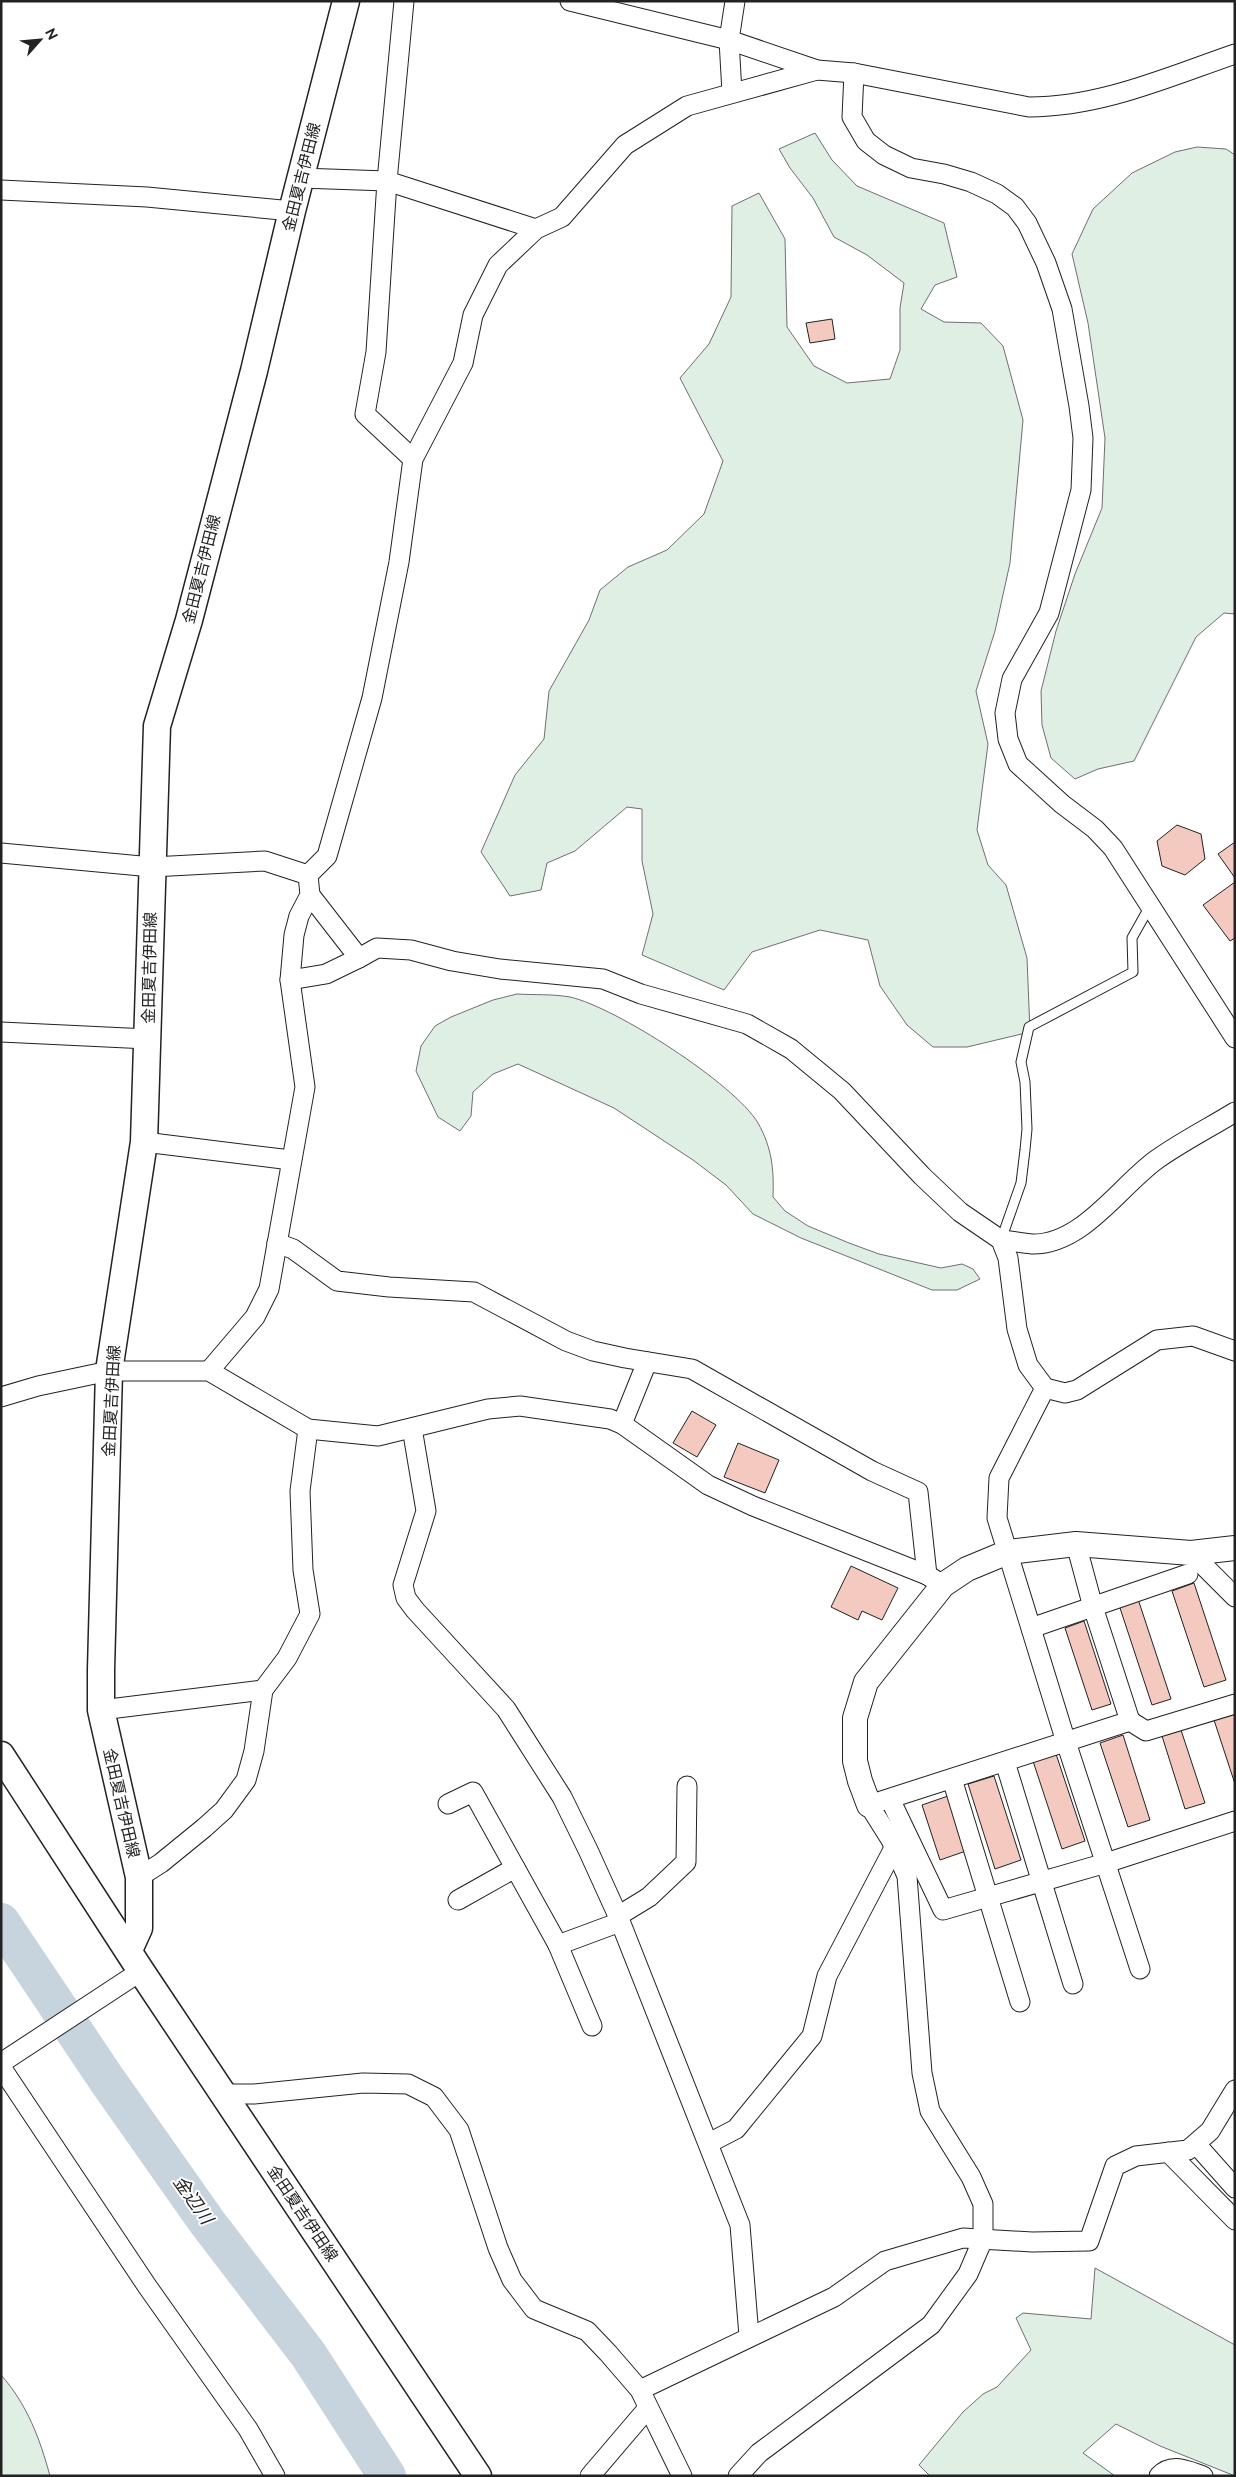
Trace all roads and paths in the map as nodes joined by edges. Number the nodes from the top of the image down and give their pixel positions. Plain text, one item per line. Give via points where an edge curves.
1 (346, 1) edge
2 (404, 1) edge
3 (570, 1) edge
4 (735, 1) edge
5 (730, 40) junction
6 (1235, 54) edge
7 (817, 70) junction
8 (854, 73) junction
9 (732, 94) junction
10 (300, 178) junction
11 (387, 181) junction
12 (1, 190) edge
13 (292, 211) junction
14 (536, 229) junction
15 (413, 459) junction
16 (1, 853) edge
17 (152, 867) junction
18 (308, 875) junction
19 (310, 895) junction
20 (1150, 906) junction
21 (360, 958) junction
22 (290, 980) junction
23 (1, 1032) edge
24 (1235, 1038) edge
25 (148, 1039) junction
26 (1235, 1112) edge
27 (144, 1142) junction
28 (291, 1160) junction
29 (1001, 1240) junction
30 (277, 1244) junction
31 (1235, 1351) edge
32 (647, 1362) junction
33 (110, 1371) junction
34 (209, 1371) junction
35 (1045, 1388) junction
36 (1, 1397) edge
37 (622, 1424) junction
38 (412, 1428) junction
39 (308, 1429) junction
40 (1076, 1544) junction
41 (1235, 1548) edge
42 (1008, 1552) junction
43 (1190, 1564) junction
44 (935, 1580) junction
45 (1235, 1597) edge
46 (1093, 1607) junction
47 (1031, 1628) junction
48 (263, 1690) junction
49 (1235, 1704) edge
50 (101, 1710) junction
51 (1130, 1721) junction
52 (1066, 1742) junction
53 (1, 1755) edge
54 (1005, 1762) junction
55 (952, 1778) junction
56 (687, 1786) dead end
57 (880, 1802) junction
58 (448, 1804) dead end
59 (1235, 1821) edge
60 (894, 1848) junction
61 (1106, 1863) junction
62 (515, 1868) junction
63 (139, 1877) junction
64 (1043, 1881) junction
65 (987, 1897) junction
66 (458, 1900) dead end
67 (619, 1919) junction
68 (558, 1945) junction
69 (133, 1967) junction
70 (1140, 1969) dead end
71 (1073, 1984) dead end
72 (1020, 2002) dead end
73 (592, 2026) dead end
74 (1, 2063) edge
75 (1, 2067) edge
76 (1235, 2090) edge
77 (223, 2094) junction
78 (709, 2143) junction
79 (1196, 2144) junction
80 (1168, 2152) junction
81 (1235, 2188) edge
82 (1235, 2220) edge
83 (983, 2239) junction
84 (749, 2336) junction
85 (640, 2390) junction
86 (648, 2408) junction
87 (275, 2476) edge
88 (478, 2476) edge
89 (590, 2476) edge
90 (682, 2476) edge
91 (738, 2476) edge
92 (1159, 2476) edge
93 (1203, 2476) edge

1 - 10 main road, 金田夏吉伊田線
2 - 11 street
3 - 5 street
4 - 5 street
5 - 7 street
5 - 9 street
6 - 8 street via 1094,101 1056,107 1029,106
7 - 8 street
7 - 9 street
8 - 20 street via 852,117 866,140 884,156 911,168 971,182 1015,207 1028,224 1056,290 1068,334 1080,406 1081,490 1048,613 1012,679 1005,713 1008,739 1018,764 1113,848
9 - 14 street via 687,106 625,145 562,217
10 - 11 street
10 - 13 main road, 金田夏吉伊田線
11 - 14 street
11 - 15 street via 376,352 365,414
12 - 13 street via 147,197
13 - 17 main road, 金田夏吉伊田線 via 189,620 157,726
14 - 15 street via 498,265 472,315 463,363
15 - 18 street via 398,562 372,698 327,856
16 - 17 street
17 - 18 street via 265,861
17 - 25 main road, 金田夏吉伊田線
18 - 19 street
19 - 21 street
19 - 22 street via 294,935
20 - 24 street
20 - 29 lane via 1132,938 1133,972 1029,1027 1021,1062 1025,1082 1026,1150 1021,1183
21 - 22 street via 326,974
21 - 29 street via 377,948 411,950 500,969 603,979 641,994 747,1024 791,1049 842,1091 960,1212
22 - 28 street via 305,1087
23 - 25 street
25 - 27 main road, 金田夏吉伊田線
26 - 29 street via 1158,1159 1082,1227 1058,1239 1033,1244
27 - 28 street
27 - 33 main road, 金田夏吉伊田線
28 - 30 street
29 - 35 street via 1008,1258 1017,1329 1028,1365
30 - 32 street via 293,1249 337,1281 474,1292 566,1341
30 - 34 street via 269,1290 255,1317
31 - 35 street via 1193,1336 1157,1340 1077,1390 1065,1393
32 - 37 street
32 - 44 street via 692,1369 872,1471 918,1492
33 - 34 street
33 - 36 street
33 - 50 main road, 金田夏吉伊田線
34 - 39 street
35 - 42 street via 999,1478 997,1518
37 - 38 street via 610,1419 520,1406 488,1409
37 - 44 street via 708,1485
38 - 39 street via 378,1436
38 - 67 street via 426,1512 403,1585 406,1598 511,1716 562,1797
39 - 48 street via 300,1491 310,1614 286,1658
40 - 42 street
40 - 43 street
40 - 46 street
41 - 43 street
42 - 44 street
42 - 47 street
43 - 45 street
43 - 46 street
44 - 57 street via 866,1682 855,1718 855,1761 860,1781
46 - 47 street
46 - 51 street
47 - 52 street
48 - 50 street
48 - 63 street via 246,1780 211,1822
49 - 51 street via 1146,1731
50 - 63 main road, 金田夏吉伊田線
51 - 52 street
52 - 54 street
52 - 61 street
53 - 69 main road, 金田夏吉伊田線
54 - 55 street
54 - 64 street
55 - 57 street
55 - 65 street
56 - 67 street via 686,1862 649,1898
57 - 60 street
57 - 65 street via 943,1910
58 - 62 street via 473,1792
59 - 61 street
60 - 78 street via 827,1976 812,2036 736,2129
60 - 83 street via 907,1876 922,2073 930,2111 971,2177 983,2204
61 - 64 street
61 - 70 street
62 - 66 street
62 - 68 street
63 - 69 main road, 金田夏吉伊田線 via 139,1928
64 - 65 street
64 - 71 street
65 - 72 street
67 - 68 street
67 - 78 street
68 - 73 street
69 - 74 street
69 - 77 main road, 金田夏吉伊田線
75 - 87 street via 147,2286 248,2429
76 - 79 street via 1210,2131
77 - 85 street via 254,2094 363,2082 408,2084 434,2097 459,2130 498,2248 512,2280 534,2309 587,2331
77 - 88 main road, 金田夏吉伊田線
78 - 84 street via 740,2225
79 - 80 street via 1188,2150
79 - 81 street
80 - 82 street
80 - 83 street via 1136,2156 1115,2166 1089,2241
83 - 84 street via 963,2238 885,2261 834,2297
83 - 91 street via 968,2274 931,2325 759,2453
84 - 85 street
85 - 86 street
86 - 89 street
86 - 90 street
92 - 93 street via 1164,2470 1179,2467

